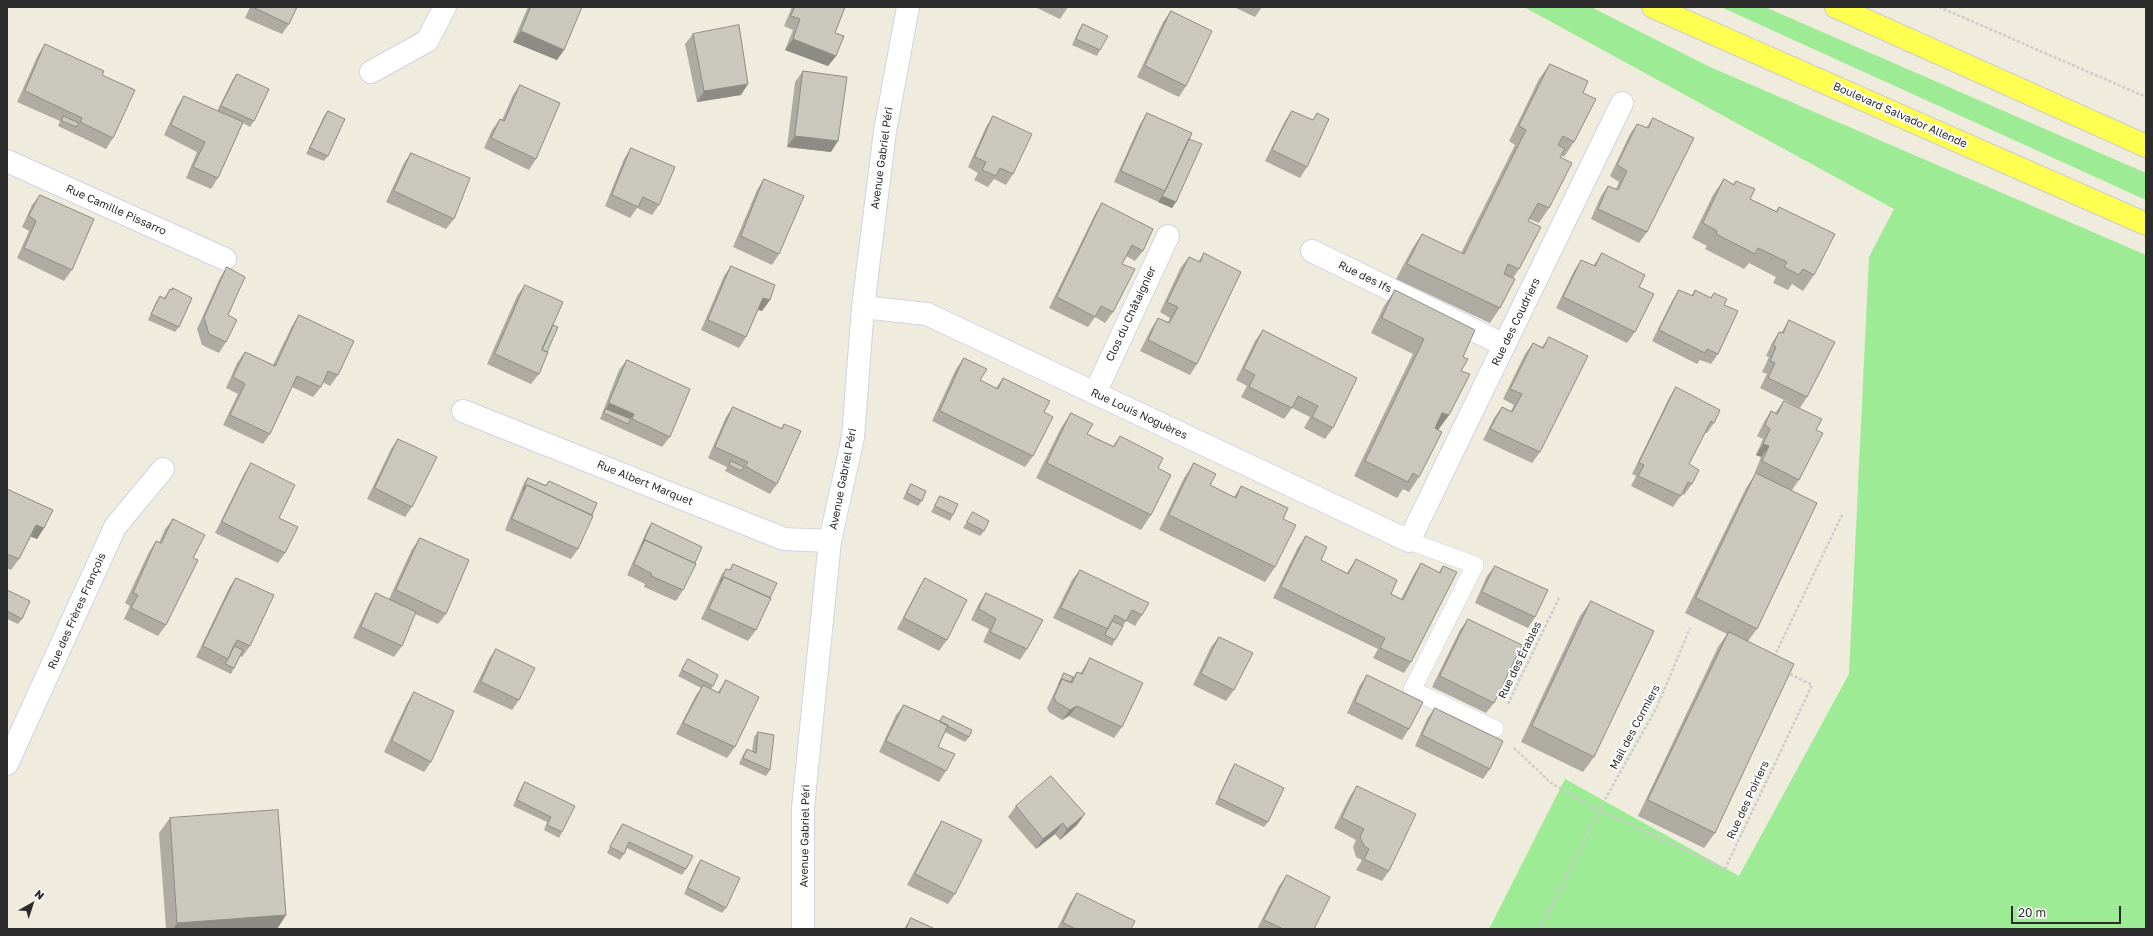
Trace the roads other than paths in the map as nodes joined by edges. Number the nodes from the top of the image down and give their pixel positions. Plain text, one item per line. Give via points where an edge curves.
1 (445, 7) edge
2 (908, 7) edge
3 (1653, 7) edge
4 (1836, 7) edge
5 (371, 72) dead end
6 (1622, 103) dead end
7 (2146, 146) edge
8 (7, 161) edge
9 (2106, 205) junction
10 (2146, 219) edge
11 (2146, 224) edge
12 (1168, 236) dead end
13 (1312, 251) dead end
14 (225, 259) dead end
15 (864, 307) junction
16 (1504, 345) junction
17 (1094, 393) junction
18 (463, 411) dead end
19 (163, 469) dead end
20 (830, 541) junction
21 (1409, 541) junction
22 (1495, 729) road end
23 (9, 755) edge
24 (803, 929) edge

1 - 5 street via 427,41
2 - 15 street, Avenue Gabriel Péri via 885,131
3 - 9 main road, Boulevard Salvador Allende
4 - 7 main road
6 - 16 street, Rue des Coudriers
8 - 14 street, Rue Camille Pissarro
9 - 10 lane
9 - 11 main road, Boulevard Salvador Allende
12 - 17 street, Clos du Châtaignier
13 - 16 street, Rue des Ifs
15 - 17 street, Rue Louis Noguères via 927,314
15 - 20 street, Avenue Gabriel Péri via 853,437
16 - 21 street, Rue des Coudriers
17 - 21 street, Rue Louis Noguères
18 - 20 street, Rue Albert Marquet via 784,539
19 - 23 street, Rue des Frères François via 115,527
20 - 24 street, Avenue Gabriel Péri via 803,808
21 - 22 lane via 1475,565 1412,690

